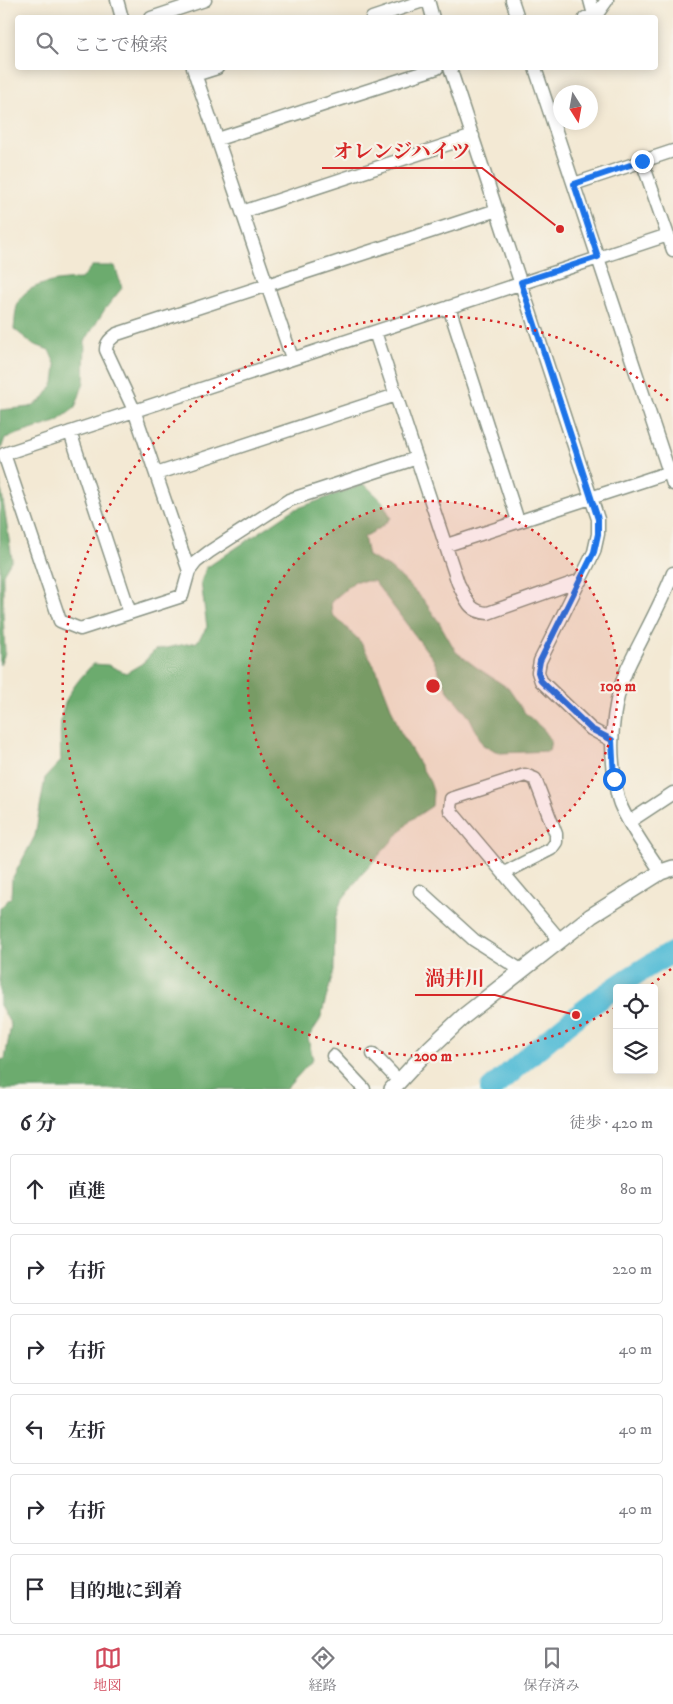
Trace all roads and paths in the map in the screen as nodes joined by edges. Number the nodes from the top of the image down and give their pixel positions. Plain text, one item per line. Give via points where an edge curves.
1 (116, 0) edge
2 (205, 0) edge
3 (427, 0) edge
4 (512, 0) edge
5 (590, 0) edge
6 (607, 0) edge
7 (174, 14) edge
8 (121, 15) edge
9 (381, 15) edge
10 (432, 15) edge
11 (517, 15) edge
12 (590, 15) edge
13 (594, 15) edge
14 (431, 70) edge
15 (451, 70) edge
16 (536, 70) edge
17 (194, 71) edge
18 (473, 136) junction
19 (218, 139) junction
20 (673, 151) edge
21 (642, 161) junction
22 (574, 184) junction
23 (497, 210) junction
24 (242, 212) junction
25 (668, 235) junction
26 (673, 250) edge
27 (598, 257) junction
28 (521, 282) junction
29 (267, 285) junction
30 (449, 307) junction
31 (375, 332) junction
32 (292, 358) junction
33 (396, 395) junction
34 (134, 410) junction
35 (70, 432) junction
36 (417, 458) junction
37 (156, 474) junction
38 (672, 476) edge
39 (592, 496) junction
40 (518, 521) junction
41 (447, 544) junction
42 (189, 571) junction
43 (673, 574) edge
44 (581, 580) junction
45 (130, 613) junction
46 (612, 740) junction
47 (673, 793) edge
48 (628, 822) junction
49 (667, 870) edge
50 (504, 873) junction
51 (420, 890) dead end
52 (560, 940) junction
53 (521, 970) junction
54 (373, 1054) dead end
55 (332, 1056) dead end
56 (395, 1085) edge
57 (364, 1089) edge

1 - 8 street
2 - 7 street
3 - 9 street
3 - 10 street
4 - 11 street
5 - 12 street
6 - 13 street
14 - 19 street
15 - 18 street
16 - 22 street
17 - 19 street
18 - 23 street
18 - 24 street
19 - 24 street
20 - 21 street
21 - 22 street
21 - 25 street
22 - 27 street
23 - 28 street
23 - 29 street
24 - 29 street
25 - 26 street
25 - 27 street
27 - 28 street
27 - 38 street
28 - 30 street
28 - 39 street
29 - 32 street
29 - 34 street via 110,339 106,350
30 - 31 street
30 - 40 street
31 - 32 street
31 - 33 street
32 - 34 street
33 - 36 street
33 - 37 street
34 - 35 street
34 - 37 street
35 - 45 street
35 - 45 street via 4,454 60,621 80,629
36 - 41 street
36 - 42 street via 289,500 208,552
37 - 42 street
38 - 39 street
39 - 40 street
39 - 44 street via 598,534
40 - 41 street
41 - 44 street via 458,583 471,608 479,612 488,613
42 - 45 street via 182,596
43 - 46 street via 626,671
44 - 46 street via 540,661 538,672 541,681 591,729
46 - 48 street via 614,779 619,803
47 - 48 street
48 - 49 street
49 - 52 street via 590,916
50 - 50 street via 450,810 451,799 525,775 535,779 556,834 556,842 551,849
50 - 52 street
51 - 53 street via 474,940
52 - 53 street
53 - 56 street via 464,1016
54 - 56 street
55 - 57 street

